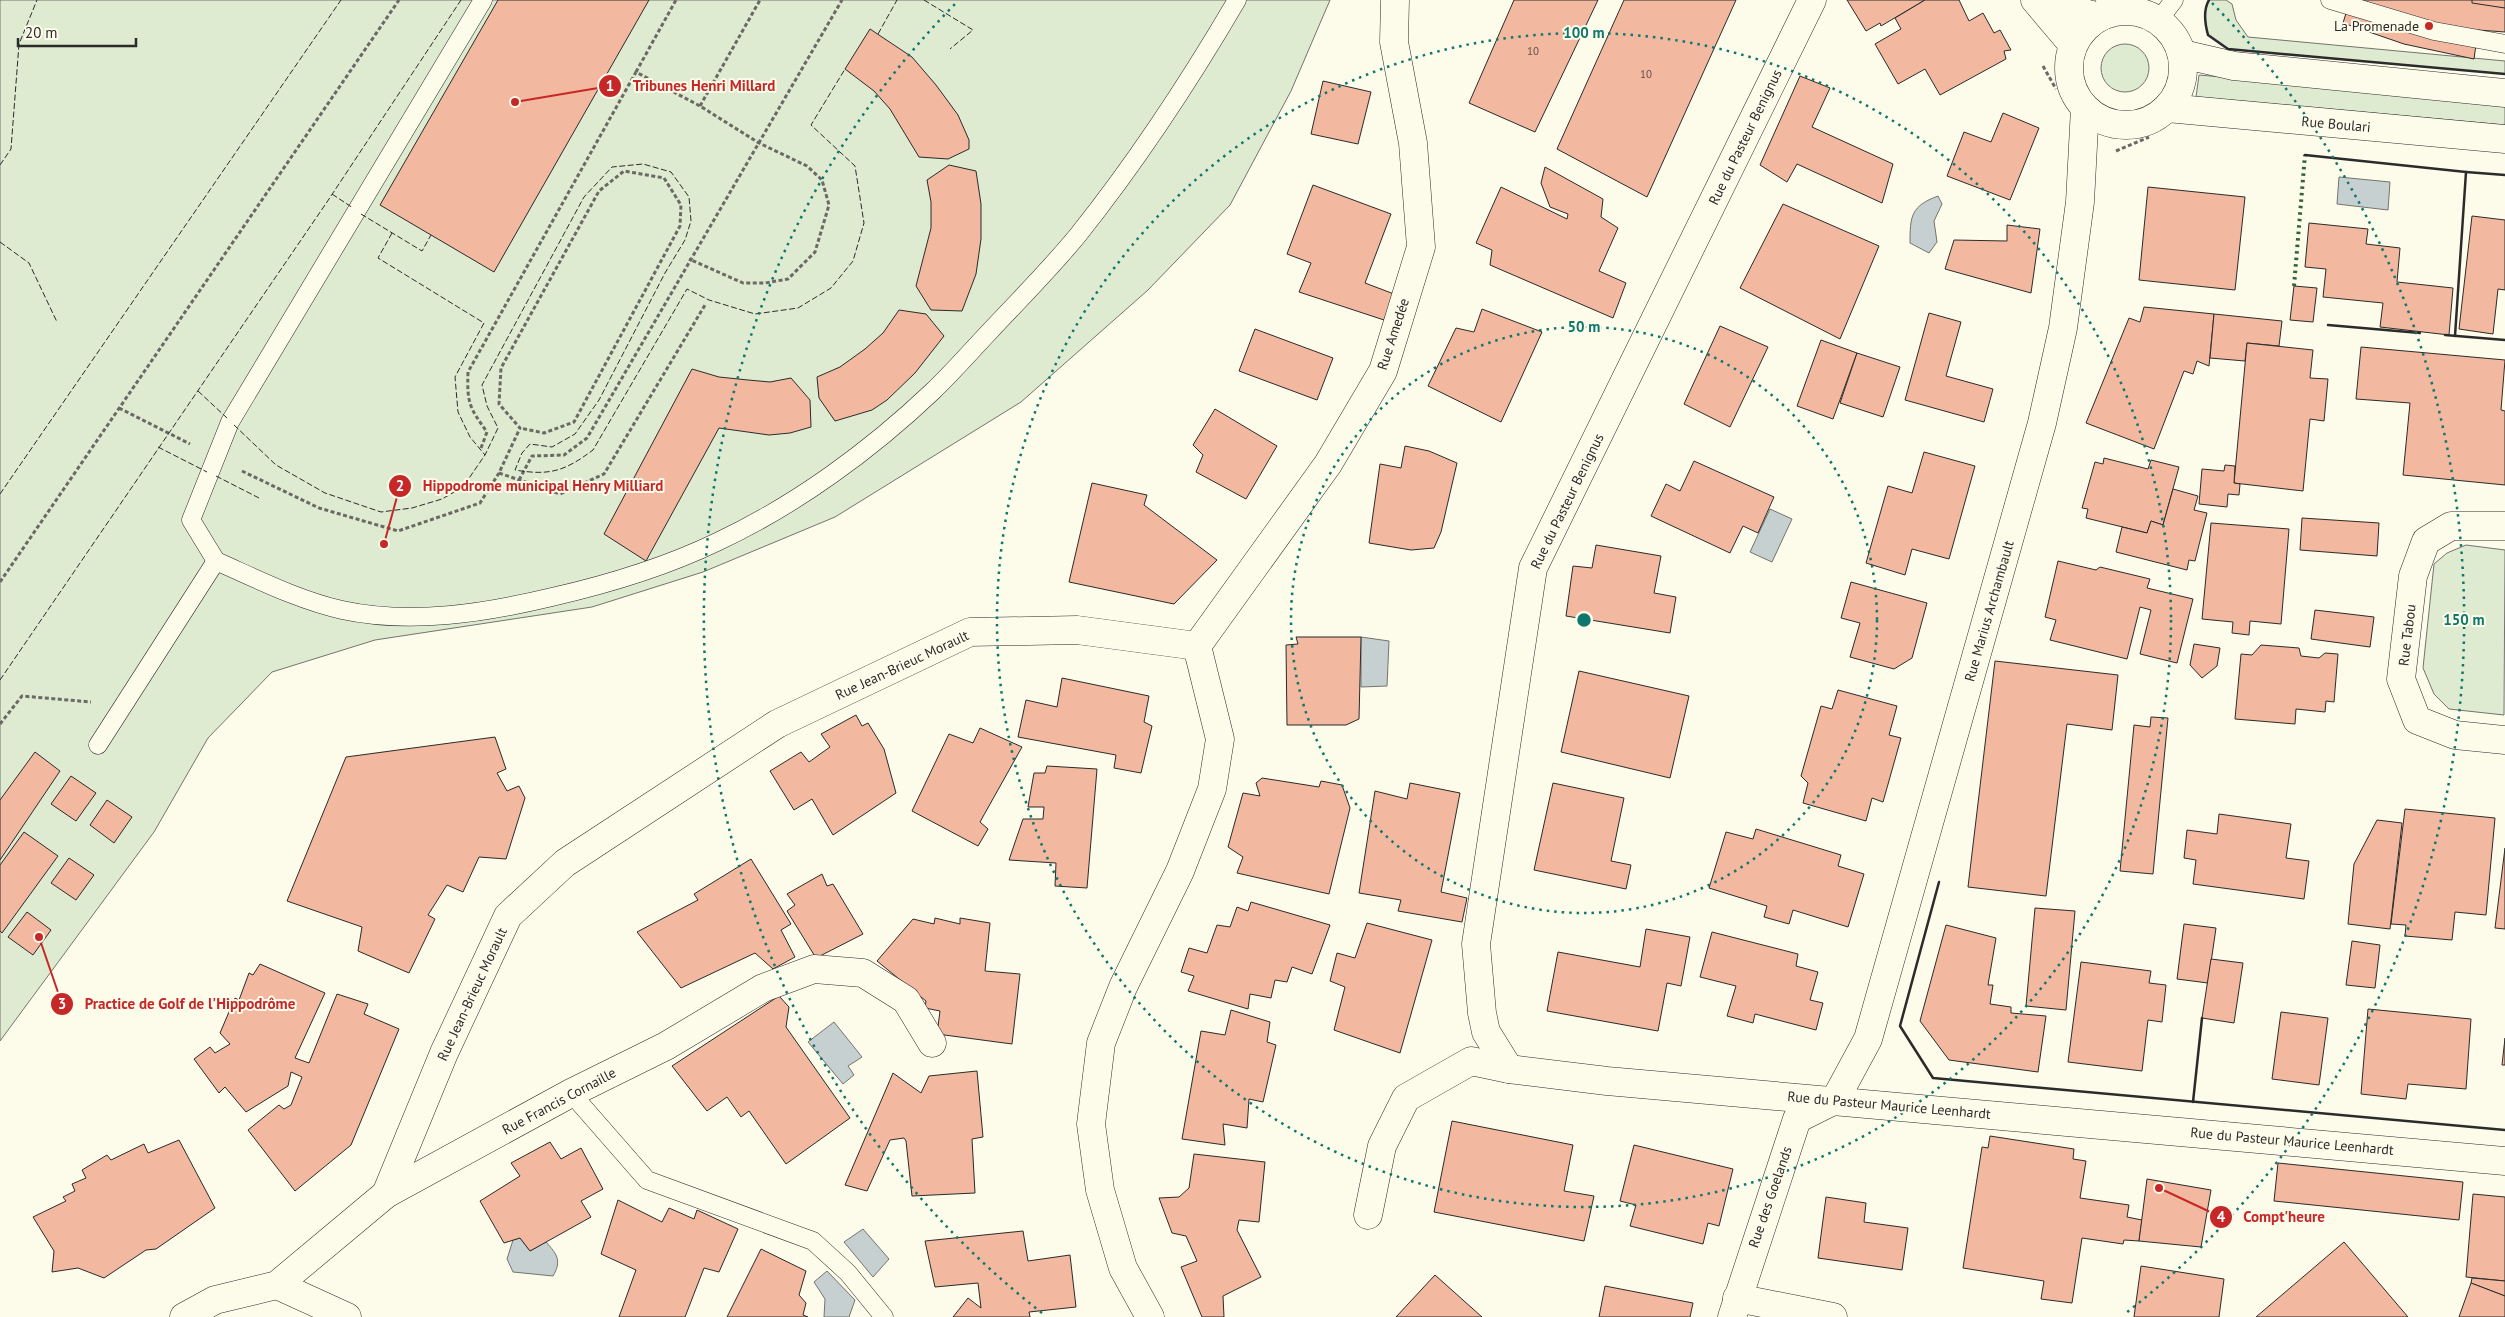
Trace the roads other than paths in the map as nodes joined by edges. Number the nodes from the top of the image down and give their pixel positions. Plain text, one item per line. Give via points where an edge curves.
1 (483, 0) edge
2 (1236, 0) edge
3 (1395, 0) edge
4 (1812, 0) edge
5 (2035, 0) edge
6 (2045, 0) edge
7 (2330, 0) edge
8 (2105, 10) edge
9 (2166, 11) edge
10 (2505, 44) edge
11 (2073, 45) junction
12 (2182, 54) junction
13 (2505, 93) edge
14 (2085, 108) junction
15 (2168, 108) junction
16 (2505, 139) edge
17 (2505, 526) edge
18 (216, 560) junction
19 (1198, 646) junction
20 (2505, 740) edge
21 (98, 745) dead end
22 (932, 1042) dead end
23 (1509, 1069) junction
24 (571, 1093) junction
25 (1836, 1100) junction
26 (2505, 1161) edge
27 (386, 1194) junction
28 (1368, 1215) dead end
29 (277, 1285) junction
30 (1734, 1307) edge
31 (184, 1317) edge
32 (347, 1317) edge
33 (884, 1317) edge
34 (1150, 1317) edge
35 (1833, 1317) edge

1 - 18 lane via 230,422 192,520
2 - 18 lane via 1168,113 1077,235 934,390 879,438 820,481 718,542 591,588 523,604 446,616 382,615 344,610 304,600
3 - 19 street, Rue Amedée via 1394,42 1413,143 1421,247 1383,371 1328,464
4 - 23 street, Rue du Pasteur Benignus via 1533,568 1476,944 1486,1032
5 - 11 street
6 - 8 street via 2072,10
7 - 10 lane via 2434,31
8 - 9 street via 2144,14
8 - 11 street
9 - 12 street via 2169,30
11 - 14 street via 2069,78
12 - 13 street via 2234,66
12 - 15 street via 2184,73 2179,92
14 - 15 street via 2099,119 2117,125 2135,125 2153,119
14 - 25 street, Rue Marius Archambault via 2079,212 2062,328 2042,423 1868,1039
15 - 16 street, Rue Boulari
17 - 20 street, Rue Tabou via 2452,526 2426,541 2413,576 2401,680 2418,720 2455,735
18 - 21 lane
19 - 27 street, Rue Jean-Brieuc Morault via 1077,630 970,632 777,724 565,863 508,916 444,1053
19 - 34 street via 1220,739 1212,789 1180,871 1123,987 1101,1043 1091,1124 1100,1190 1123,1268
22 - 24 street, Rue Francis Cornaille via 906,1000 863,973 814,969 763,988 666,1046
23 - 25 street, Rue du Pasteur Maurice Leenhardt via 1608,1081
23 - 28 street, Rue du Pasteur Maurice Leenhardt via 1471,1061 1406,1098 1382,1146
24 - 27 street, Rue Francis Cornaille
24 - 33 lane via 647,1180 813,1241 848,1273
25 - 26 street, Rue du Pasteur Maurice Leenhardt
25 - 30 street, Rue des Goelands via 1797,1119
27 - 29 street, Rue Francis Cornaille
29 - 31 street, Rue Francis Cornaille via 215,1300
29 - 32 street
30 - 35 street

